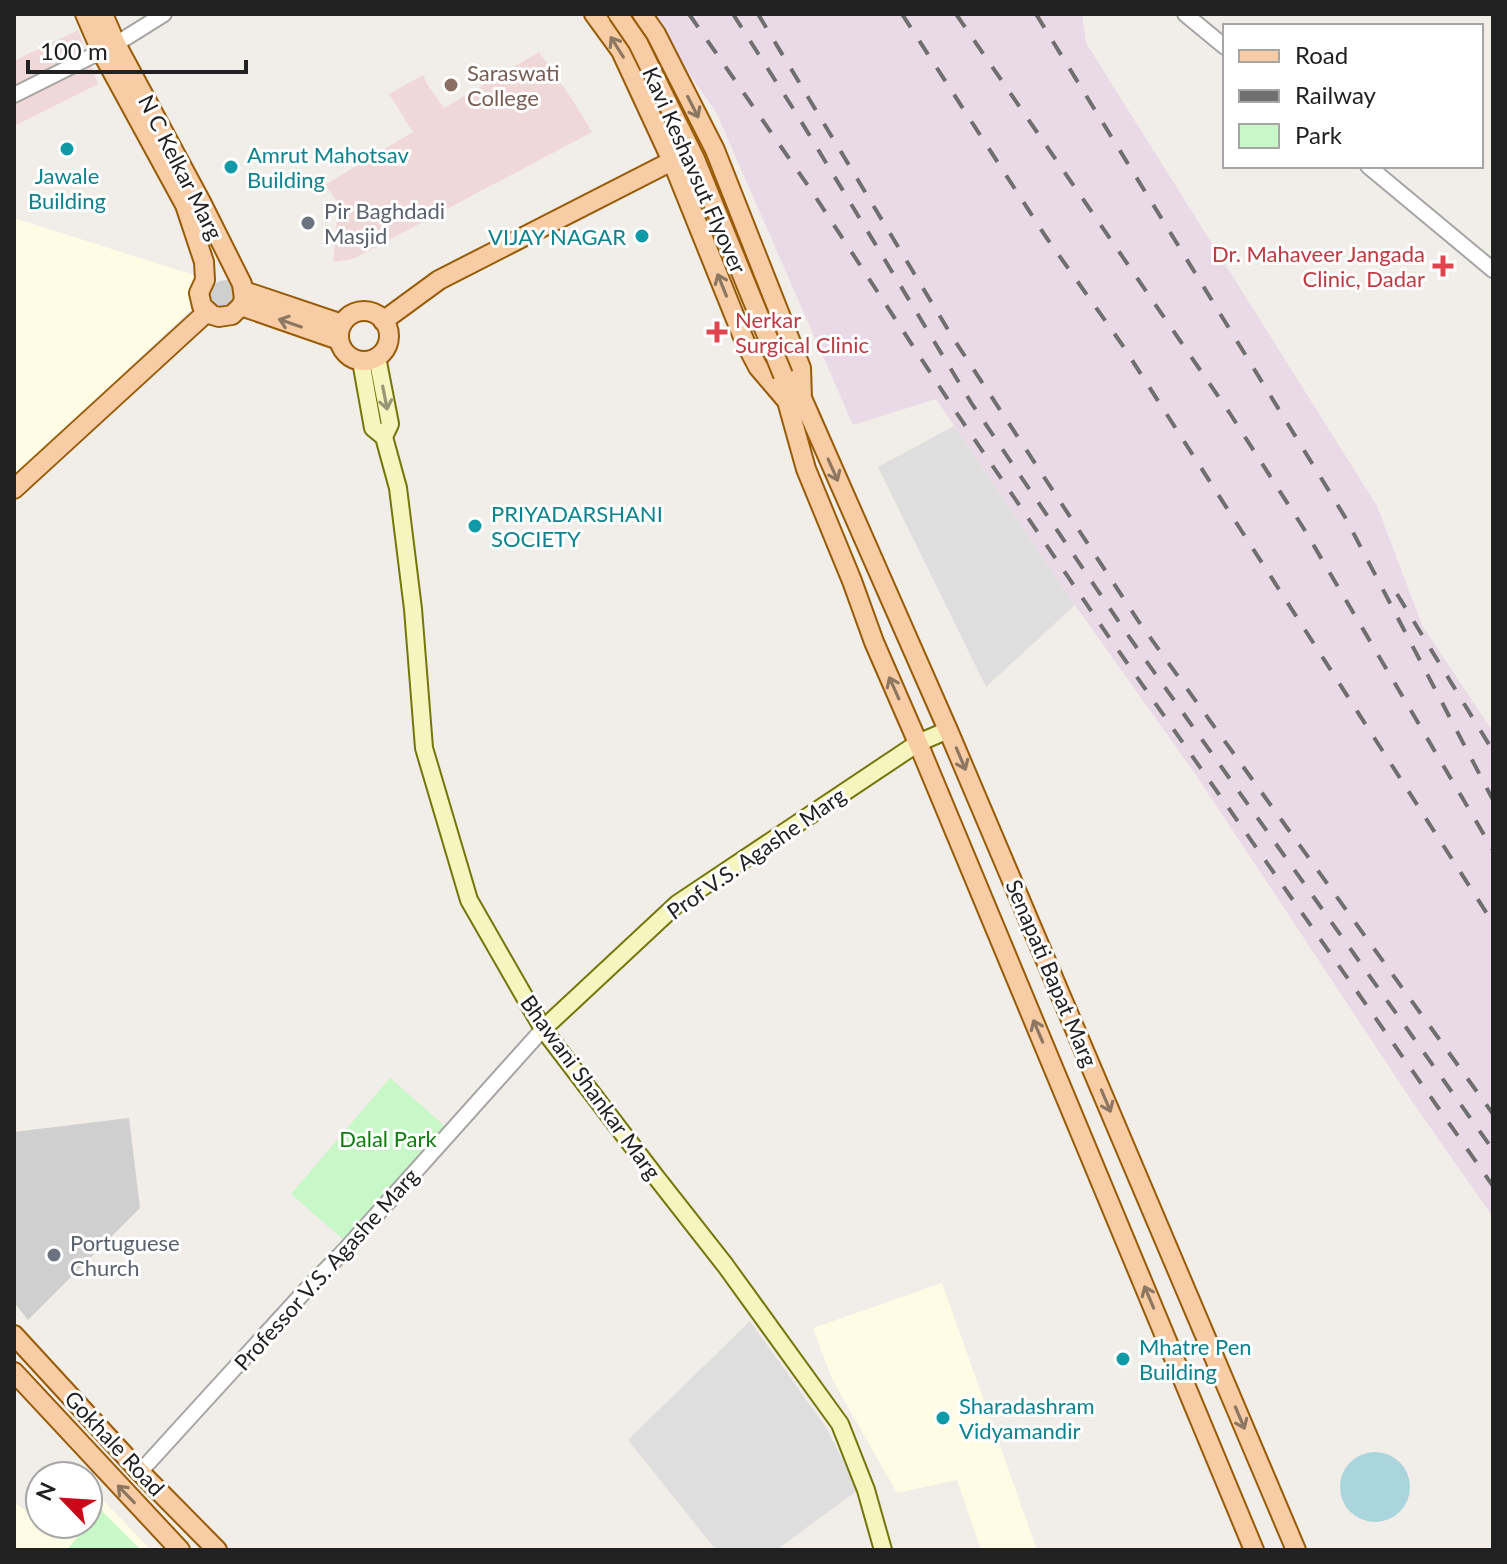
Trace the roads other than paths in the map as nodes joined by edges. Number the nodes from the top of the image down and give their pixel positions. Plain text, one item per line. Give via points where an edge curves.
1 (85, 14) edge
2 (103, 14) edge
3 (164, 14) edge
4 (594, 14) edge
5 (618, 14) edge
6 (642, 14) edge
7 (1185, 14) edge
8 (1223, 45) edge
9 (109, 47) junction
10 (14, 95) edge
11 (715, 150) junction
12 (672, 161) junction
13 (1370, 168) edge
14 (1493, 270) edge
15 (241, 292) junction
16 (207, 312) junction
17 (383, 321) junction
18 (340, 332) junction
19 (369, 359) junction
20 (797, 407) junction
21 (14, 489) edge
22 (908, 638) junction
23 (879, 652) junction
24 (948, 730) junction
25 (918, 743) junction
26 (1014, 884) junction
27 (982, 897) junction
28 (1031, 924) junction
29 (999, 939) junction
30 (543, 1029) junction
31 (17, 1345) edge
32 (14, 1372) edge
33 (140, 1472) junction
34 (180, 1550) edge
35 (217, 1550) edge
36 (883, 1550) edge
37 (1254, 1550) edge
38 (1296, 1550) edge

1 - 9 main road, N C Kelkar Marg
2 - 9 main road, N C Kelkar Marg
3 - 9 street
12 -> 4 main road via 621,51
5 - 20 main road, Kavi Keshavsut Flyover, bridge via 638,43 695,159
6 -> 11 main road
7 - 8 street
9 - 10 street
9 - 15 main road, N C Kelkar Marg via 201,202
9 - 16 main road, N C Kelkar Marg via 185,205 204,262 200,300
11 - 12 main road
11 - 20 main road via 801,368
12 - 17 main road via 439,280
20 -> 12 main road via 758,367 745,342
13 - 14 street
15 - 16 main road via 232,315
15 - 18 main road
16 - 21 main road
17 - 18 main road via 376,314 357,312
17 - 19 main road via 388,340 382,353
18 - 19 main road via 346,354
19 - 30 main road, Bhawani Shankar Marg via 390,424 384,437 400,503 424,748 469,900
20 -> 22 main road, Senapati Bapat Marg
20 - 23 main road, Senapati Bapat Marg via 806,469
22 - 23 main road
22 - 24 main road, Senapati Bapat Marg
25 -> 23 main road, Senapati Bapat Marg
24 - 25 main road, Prof V.S. Agashe Marg
24 -> 26 main road, Senapati Bapat Marg
25 - 27 main road, Senapati Bapat Marg
25 - 30 main road, Prof V.S. Agashe Marg via 677,904
26 - 27 main road
26 - 28 main road, Senapati Bapat Marg
27 - 29 main road, Senapati Bapat Marg
28 - 29 main road
28 -> 38 main road, Senapati Bapat Marg
37 -> 29 main road, Senapati Bapat Marg
30 - 33 street, Professor V.S. Agashe Marg
30 - 36 main road, Bhawani Shankar Marg via 840,1424
31 - 33 main road, Gokhale Road
34 -> 32 main road, Gokhale Road
33 - 35 main road, Gokhale Road

